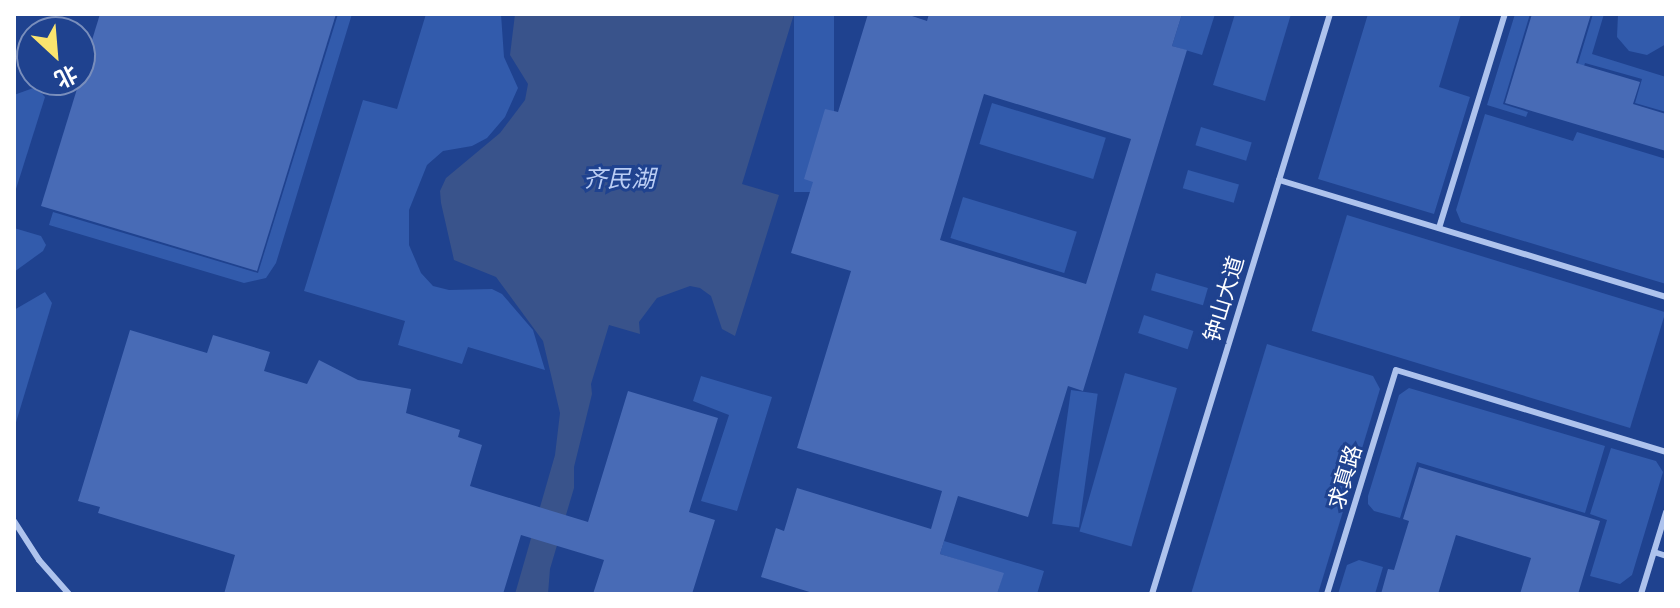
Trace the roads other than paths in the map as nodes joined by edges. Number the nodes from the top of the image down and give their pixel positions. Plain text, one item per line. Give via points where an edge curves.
1 (1330, 14) edge
2 (1505, 14) edge
3 (1279, 180) junction
4 (1439, 228) junction
5 (1666, 297) edge
6 (1666, 452) edge
7 (1666, 512) edge
8 (14, 521) edge
9 (1654, 552) junction
10 (1666, 556) edge
11 (69, 594) edge
12 (1152, 594) edge
13 (1327, 594) edge
14 (1641, 594) edge

1 - 3 lane, 钟山大道
2 - 4 lane
3 - 4 lane
3 - 12 lane, 钟山大道
4 - 5 lane
6 - 13 lane, 求真路 via 1396,370
7 - 9 lane
8 - 11 lane
9 - 10 lane
9 - 14 lane

